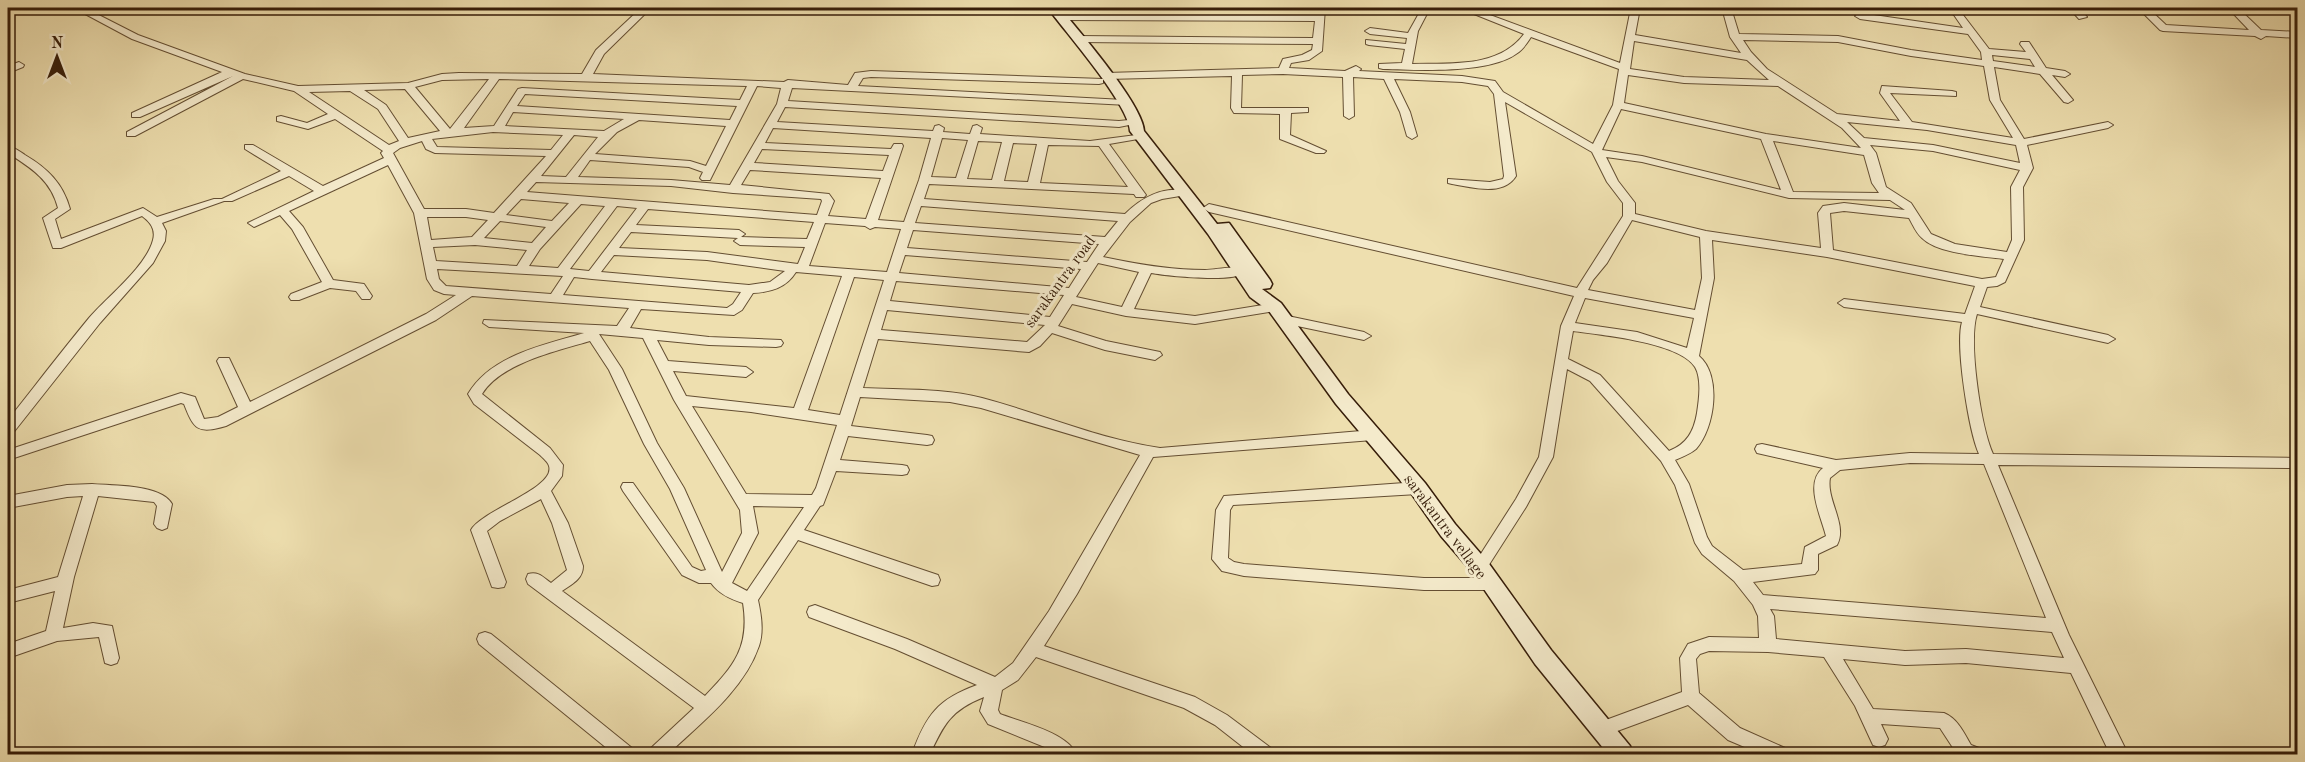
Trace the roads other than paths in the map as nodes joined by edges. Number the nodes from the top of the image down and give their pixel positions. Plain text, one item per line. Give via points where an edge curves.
1 (79, 8) edge
2 (646, 8) edge
3 (1040, 8) edge
4 (1426, 8) edge
5 (1464, 8) edge
6 (1635, 8) edge
7 (1727, 8) edge
8 (1947, 8) edge
9 (2074, 8) edge
10 (2143, 8) edge
11 (2232, 8) edge
12 (2291, 8) edge
13 (2298, 8) edge
14 (1057, 12) edge
15 (1107, 12) edge
16 (1321, 13) edge
17 (2082, 17) dead end
18 (1860, 25) edge
19 (1370, 31) dead end
20 (1971, 32) junction
21 (1530, 33) junction
22 (2258, 33) junction
23 (2298, 35) edge
24 (1412, 36) junction
25 (1630, 37) junction
26 (1735, 37) junction
27 (1078, 39) junction
28 (1319, 41) junction
29 (1369, 42) dead end
30 (2267, 42) dead end
31 (2025, 44) dead end
32 (1410, 47) junction
33 (1986, 52) junction
34 (2034, 56) junction
35 (1753, 58) junction
36 (1990, 64) junction
37 (20, 65) dead end
38 (1407, 66) junction
39 (8, 70) edge
40 (1625, 70) junction
41 (1283, 71) junction
42 (2043, 71) junction
43 (231, 72) junction
44 (1237, 72) junction
45 (1348, 73) junction
46 (2065, 74) dead end
47 (496, 75) junction
48 (587, 75) junction
49 (1387, 75) junction
50 (242, 76) junction
51 (605, 76) junction
52 (1102, 78) junction
53 (754, 82) junction
54 (788, 83) junction
55 (1778, 83) junction
56 (408, 86) junction
57 (852, 87) junction
58 (353, 88) junction
59 (298, 89) junction
60 (606, 94) junction
61 (1499, 94) junction
62 (1952, 94) dead end
63 (1121, 100) junction
64 (2068, 100) dead end
65 (744, 103) junction
66 (782, 104) junction
67 (1618, 105) junction
68 (510, 109) junction
69 (1304, 110) dead end
70 (1286, 111) junction
71 (603, 114) junction
72 (335, 115) junction
73 (943, 115) junction
74 (136, 116) dead end
75 (645, 116) junction
76 (1349, 116) dead end
77 (1832, 116) junction
78 (980, 117) junction
79 (281, 119) dead end
80 (733, 123) junction
81 (616, 125) junction
82 (770, 125) junction
83 (1909, 125) junction
84 (2108, 125) dead end
85 (498, 128) junction
86 (1142, 130) junction
87 (451, 131) junction
88 (1957, 131) junction
89 (571, 132) junction
90 (903, 133) junction
91 (131, 134) dead end
92 (603, 134) junction
93 (938, 135) junction
94 (974, 136) junction
95 (1412, 136) dead end
96 (426, 137) junction
97 (1766, 137) junction
98 (1008, 139) junction
99 (1862, 141) junction
100 (1043, 142) junction
101 (406, 143) junction
102 (1102, 143) junction
103 (2020, 143) junction
104 (759, 146) junction
105 (249, 147) dead end
106 (8, 149) edge
107 (1320, 151) dead end
108 (896, 152) junction
109 (1597, 152) junction
110 (555, 153) junction
111 (1870, 153) junction
112 (390, 154) junction
113 (1959, 154) junction
114 (589, 157) junction
115 (748, 166) junction
116 (2027, 168) junction
117 (290, 171) junction
118 (710, 171) junction
119 (888, 175) junction
120 (533, 179) junction
121 (570, 179) junction
122 (609, 180) junction
123 (925, 180) junction
124 (1452, 181) dead end
125 (960, 182) junction
126 (996, 185) junction
127 (701, 187) junction
128 (1033, 188) junction
129 (733, 190) junction
130 (323, 191) junction
131 (746, 191) junction
132 (1136, 191) junction
133 (1182, 193) junction
134 (517, 195) junction
135 (1789, 195) junction
136 (1889, 197) junction
137 (577, 201) junction
138 (1148, 201) junction
139 (594, 202) junction
140 (614, 202) junction
141 (917, 202) junction
142 (646, 204) junction
143 (697, 208) junction
144 (1209, 208) junction
145 (283, 211) junction
146 (420, 213) junction
147 (738, 213) junction
148 (1913, 215) junction
149 (1629, 216) junction
150 (500, 217) junction
151 (1128, 218) junction
152 (156, 221) junction
153 (822, 221) junction
154 (254, 223) dead end
155 (555, 225) junction
156 (870, 225) junction
157 (908, 226) junction
158 (629, 228) junction
159 (682, 231) junction
160 (1706, 235) junction
161 (740, 238) junction
162 (1110, 241) junction
163 (475, 242) junction
164 (813, 243) junction
165 (428, 244) junction
166 (535, 248) junction
167 (610, 251) junction
168 (902, 251) junction
169 (1827, 253) junction
170 (2011, 256) junction
171 (739, 261) junction
172 (1093, 262) junction
173 (431, 266) junction
174 (798, 269) junction
175 (521, 270) junction
176 (1146, 270) junction
177 (1239, 272) junction
178 (566, 273) junction
179 (849, 274) junction
180 (592, 275) junction
181 (892, 278) junction
182 (1982, 283) junction
183 (329, 284) junction
184 (749, 289) junction
185 (1580, 293) junction
186 (468, 294) junction
187 (1070, 295) junction
188 (366, 296) dead end
189 (295, 297) dead end
190 (555, 297) junction
191 (1844, 303) dead end
192 (637, 305) junction
193 (884, 305) junction
194 (1275, 309) junction
195 (1126, 312) junction
196 (1971, 314) junction
197 (1701, 315) junction
198 (489, 323) dead end
199 (1052, 325) junction
200 (1567, 326) junction
201 (621, 331) junction
202 (592, 333) junction
203 (648, 334) junction
204 (876, 334) junction
205 (1364, 336) dead end
206 (2108, 339) dead end
207 (776, 343) dead end
208 (1155, 355) dead end
209 (1692, 357) junction
210 (224, 361) dead end
211 (1562, 361) junction
212 (662, 365) junction
213 (746, 372) dead end
214 (855, 392) junction
215 (681, 400) junction
216 (246, 409) junction
217 (799, 415) junction
218 (844, 426) junction
219 (8, 429) edge
220 (1373, 435) junction
221 (927, 440) dead end
222 (1762, 449) dead end
223 (1149, 452) junction
224 (8, 455) edge
225 (1666, 457) junction
226 (1989, 459) junction
227 (2298, 463) edge
228 (833, 465) junction
229 (1836, 465) junction
230 (902, 470) dead end
231 (628, 487) dead end
232 (1418, 488) junction
233 (92, 490) junction
234 (544, 491) junction
235 (742, 500) junction
236 (818, 501) junction
237 (8, 502) edge
238 (162, 525) dead end
239 (794, 533) junction
240 (1484, 575) junction
241 (1740, 577) junction
242 (534, 579) dead end
243 (932, 580) dead end
244 (719, 581) junction
245 (65, 582) junction
246 (498, 582) dead end
247 (550, 592) junction
248 (8, 596) edge
249 (750, 599) junction
250 (1759, 601) junction
251 (815, 612) dead end
252 (2058, 626) junction
253 (57, 634) junction
254 (485, 639) dead end
255 (1768, 645) junction
256 (1032, 649) junction
257 (8, 651) edge
258 (1830, 652) junction
259 (111, 658) dead end
260 (2075, 666) junction
261 (995, 685) junction
262 (1691, 696) junction
263 (705, 706) junction
264 (1868, 716) junction
265 (1601, 729) junction
266 (1879, 739) dead end
267 (1258, 752) edge
268 (626, 754) edge
269 (657, 754) edge
270 (921, 754) edge
271 (1067, 754) edge
272 (1622, 754) edge
273 (1779, 754) edge
274 (1973, 754) edge
275 (2119, 754) edge

1 - 43 street via 135,37
2 - 48 street via 600,52
3 - 52 street
4 - 24 street
5 - 21 street
6 - 25 street
7 - 26 street
8 - 20 street via 1957,13
9 - 17 street
10 - 22 street via 2163,28
11 - 22 street
12 - 13 street
14 - 15 street
14 - 27 street
15 - 16 street
16 - 28 street
18 - 20 street
18 - 26 street via 1818,37
18 - 36 street
19 - 24 street
20 - 33 street
21 - 38 street via 1513,52 1498,60
21 - 40 street
22 - 23 street
22 - 30 street
24 - 32 street
25 - 35 street
25 - 40 street
26 - 35 street
27 - 28 street
27 - 52 street
28 - 41 street via 1313,55 1287,61
29 - 32 street
31 - 34 street
32 - 38 street
33 - 34 street
33 - 36 street
34 - 42 street
35 - 55 street
36 - 42 street
36 - 103 street via 1995,100
37 - 39 street
38 - 45 street via 1362,67
40 - 55 street via 1684,80
40 - 67 street
41 - 44 street
41 - 45 street
42 - 46 street
42 - 64 street
43 - 50 street
43 - 74 street
44 - 52 street
44 - 70 street via 1238,111
45 - 49 street
45 - 76 street
47 - 48 street
47 - 56 street via 442,77
47 - 87 street
48 - 51 street
49 - 61 street via 1479,81 1495,86
49 - 95 street
50 - 59 street
50 - 91 street
51 - 53 street
51 - 60 street
52 - 57 street via 871,74 859,75
52 - 63 street
53 - 54 street
53 - 65 street
54 - 57 street
54 - 66 street
55 - 77 street
56 - 58 street
56 - 87 street
57 - 63 street
58 - 59 street
58 - 101 street via 382,107
59 - 72 street
60 - 65 street
60 - 68 street via 522,91
60 - 71 street
61 - 109 street
61 - 124 street via 1510,169 1507,181 1491,186
62 - 83 street via 1886,88 1885,93
63 - 86 street
65 - 80 street
66 - 73 street
66 - 82 street
67 - 97 street
67 - 109 street
68 - 71 street
68 - 85 street
69 - 70 street
70 - 107 street via 1284,137
71 - 75 street
71 - 81 street
72 - 79 street via 308,126
72 - 112 street
73 - 78 street
73 - 93 street
75 - 80 street
75 - 81 street
77 - 83 street
77 - 99 street
78 - 86 street via 1119,124
78 - 94 street
80 - 118 street
81 - 92 street
82 - 90 street
82 - 104 street
83 - 88 street
84 - 103 street
85 - 87 street
85 - 89 street
86 - 102 street
86 - 133 street, sarakantra vellage
86 - 144 street, sarakantra vellage
87 - 96 street
88 - 103 street
88 - 113 street
89 - 92 street
89 - 110 street
90 - 93 street
90 - 108 street
92 - 114 street
93 - 94 street
93 - 123 street
94 - 98 street
94 - 125 street
96 - 101 street
96 - 110 street via 435,150
97 - 111 street
97 - 135 street
98 - 100 street
98 - 126 street
99 - 111 street
99 - 113 street
100 - 102 street
100 - 128 street
101 - 112 street
102 - 132 street
103 - 116 street
104 - 108 street
104 - 115 street
105 - 117 street
106 - 152 street via 37,166 56,184 64,208 49,218 57,245 143,212
108 - 119 street
109 - 135 street via 1642,159
109 - 149 street via 1629,203
110 - 120 street
111 - 136 street via 1878,181
112 - 130 street
112 - 146 street
113 - 116 street
114 - 118 street via 690,164
114 - 121 street
115 - 119 street
115 - 129 street
116 - 170 street via 2017,187 2018,240
117 - 130 street
117 - 152 street via 223,200
118 - 127 street
119 - 156 street
120 - 121 street
120 - 134 street
121 - 122 street
122 - 127 street
122 - 139 street
123 - 125 street
123 - 141 street
125 - 126 street
126 - 128 street
127 - 129 street
128 - 132 street
129 - 131 street
130 - 145 street
131 - 147 street
131 - 153 street via 825,196 828,201
132 - 138 street
133 - 138 street, sarakantra road
133 - 177 street, sarakantra vellage via 1214,231
134 - 137 street
134 - 150 street
135 - 136 street
136 - 148 street via 1904,204
137 - 139 street
137 - 155 street
138 - 151 street, sarakantra road
139 - 140 street
140 - 142 street
140 - 178 street
141 - 151 street
141 - 157 street
142 - 143 street
142 - 158 street
143 - 147 street
143 - 159 street
144 - 185 street
144 - 194 street, sarakantra vellage via 1267,288
145 - 154 street
145 - 183 street via 297,227
146 - 150 street
146 - 165 street
147 - 153 street
147 - 161 street
148 - 169 street via 1844,207 1827,209
148 - 170 street via 1928,239
149 - 160 street
149 - 185 street
150 - 155 street
150 - 163 street
151 - 162 street, sarakantra road
152 - 219 street via 159,242 149,258
153 - 156 street
153 - 164 street
155 - 166 street
156 - 157 street
157 - 162 street
157 - 168 street
158 - 159 street
158 - 167 street
159 - 161 street
160 - 169 street
160 - 197 street via 1708,278
161 - 164 street
161 - 171 street
162 - 172 street, sarakantra road
163 - 165 street
163 - 166 street
164 - 174 street
165 - 173 street
166 - 175 street
167 - 171 street
167 - 180 street
168 - 172 street
168 - 181 street
169 - 182 street
170 - 182 street via 1997,282
171 - 174 street
172 - 176 street
172 - 187 street, sarakantra road
173 - 175 street
173 - 186 street via 438,287
174 - 179 street
174 - 184 street via 774,287
175 - 178 street
176 - 177 street
176 - 195 street
177 - 194 street, sarakantra vellage
178 - 180 street
178 - 190 street
179 - 181 street
179 - 217 street
180 - 184 street
181 - 187 street
181 - 193 street
182 - 196 street
183 - 188 street via 360,287
183 - 189 street
184 - 192 street via 738,307 729,312
185 - 197 street
185 - 200 street
186 - 190 street
186 - 216 street via 431,317
187 - 195 street
187 - 199 street, sarakantra road
190 - 192 street
191 - 196 street
192 - 201 street
193 - 199 street
193 - 204 street
194 - 195 street via 1195,320
194 - 205 street
194 - 220 street, sarakantra vellage
196 - 206 street
196 - 226 street via 1966,343 1979,438
197 - 209 street
198 - 202 street
199 - 204 street, sarakantra road via 1036,343 1019,348
199 - 208 street via 1105,345
200 - 209 street via 1647,339
200 - 211 street
201 - 202 street
201 - 203 street
202 - 234 street via 500,370 486,379 475,394 556,464 557,471
202 - 244 street via 677,488
203 - 207 street
203 - 212 street
204 - 214 street
209 - 225 street via 1704,374 1704,415 1698,438 1687,449
210 - 216 street
211 - 225 street via 1595,378
211 - 240 street via 1545,457
212 - 213 street
212 - 215 street
214 - 218 street
214 - 223 street via 950,397 981,403
215 - 217 street
215 - 235 street
216 - 224 street via 221,422 203,425 198,422 190,400 181,398
217 - 218 street
218 - 221 street
218 - 228 street
220 - 223 street via 1210,451
220 - 232 street, sarakantra vellage
222 - 229 street
223 - 256 street via 1070,592
225 - 241 street via 1682,484 1700,539 1707,550
226 - 227 street
226 - 229 street via 1910,458
226 - 252 street
228 - 230 street
228 - 236 street
229 - 241 street via 1823,477 1821,488 1834,536 1832,541 1810,551 1810,570
231 - 244 street via 687,571
232 - 240 street, sarakantra vellage
232 - 240 street via 1229,501 1223,510 1220,559 1229,568 1244,570 1424,584
233 - 237 street
233 - 238 street via 159,498 165,504
233 - 245 street
234 - 246 street via 479,530
234 - 247 street via 575,566 570,579
235 - 236 street
235 - 244 street via 750,533
236 - 239 street
239 - 243 street
239 - 249 street
240 - 265 street, sarakantra vellage
241 - 250 street
242 - 247 street
244 - 249 street
245 - 248 street
245 - 253 street via 54,630
247 - 263 street
249 - 263 street via 754,626 751,645 742,664
250 - 252 street
250 - 255 street via 1766,616
251 - 261 street
252 - 260 street
253 - 257 street
253 - 259 street via 106,631
254 - 268 street
255 - 258 street
255 - 262 street via 1709,644 1694,649 1688,658
256 - 261 street via 1006,681
256 - 267 street via 1189,702 1221,720
258 - 260 street via 1905,658 1966,656
258 - 264 street
260 - 275 street
261 - 270 street via 952,704 936,723
261 - 271 street via 989,711 994,719 1053,742
262 - 265 street
262 - 273 street via 1734,734
263 - 269 street
264 - 266 street
264 - 274 street via 1944,721 1965,752
265 - 272 street, sarakantra vellage

